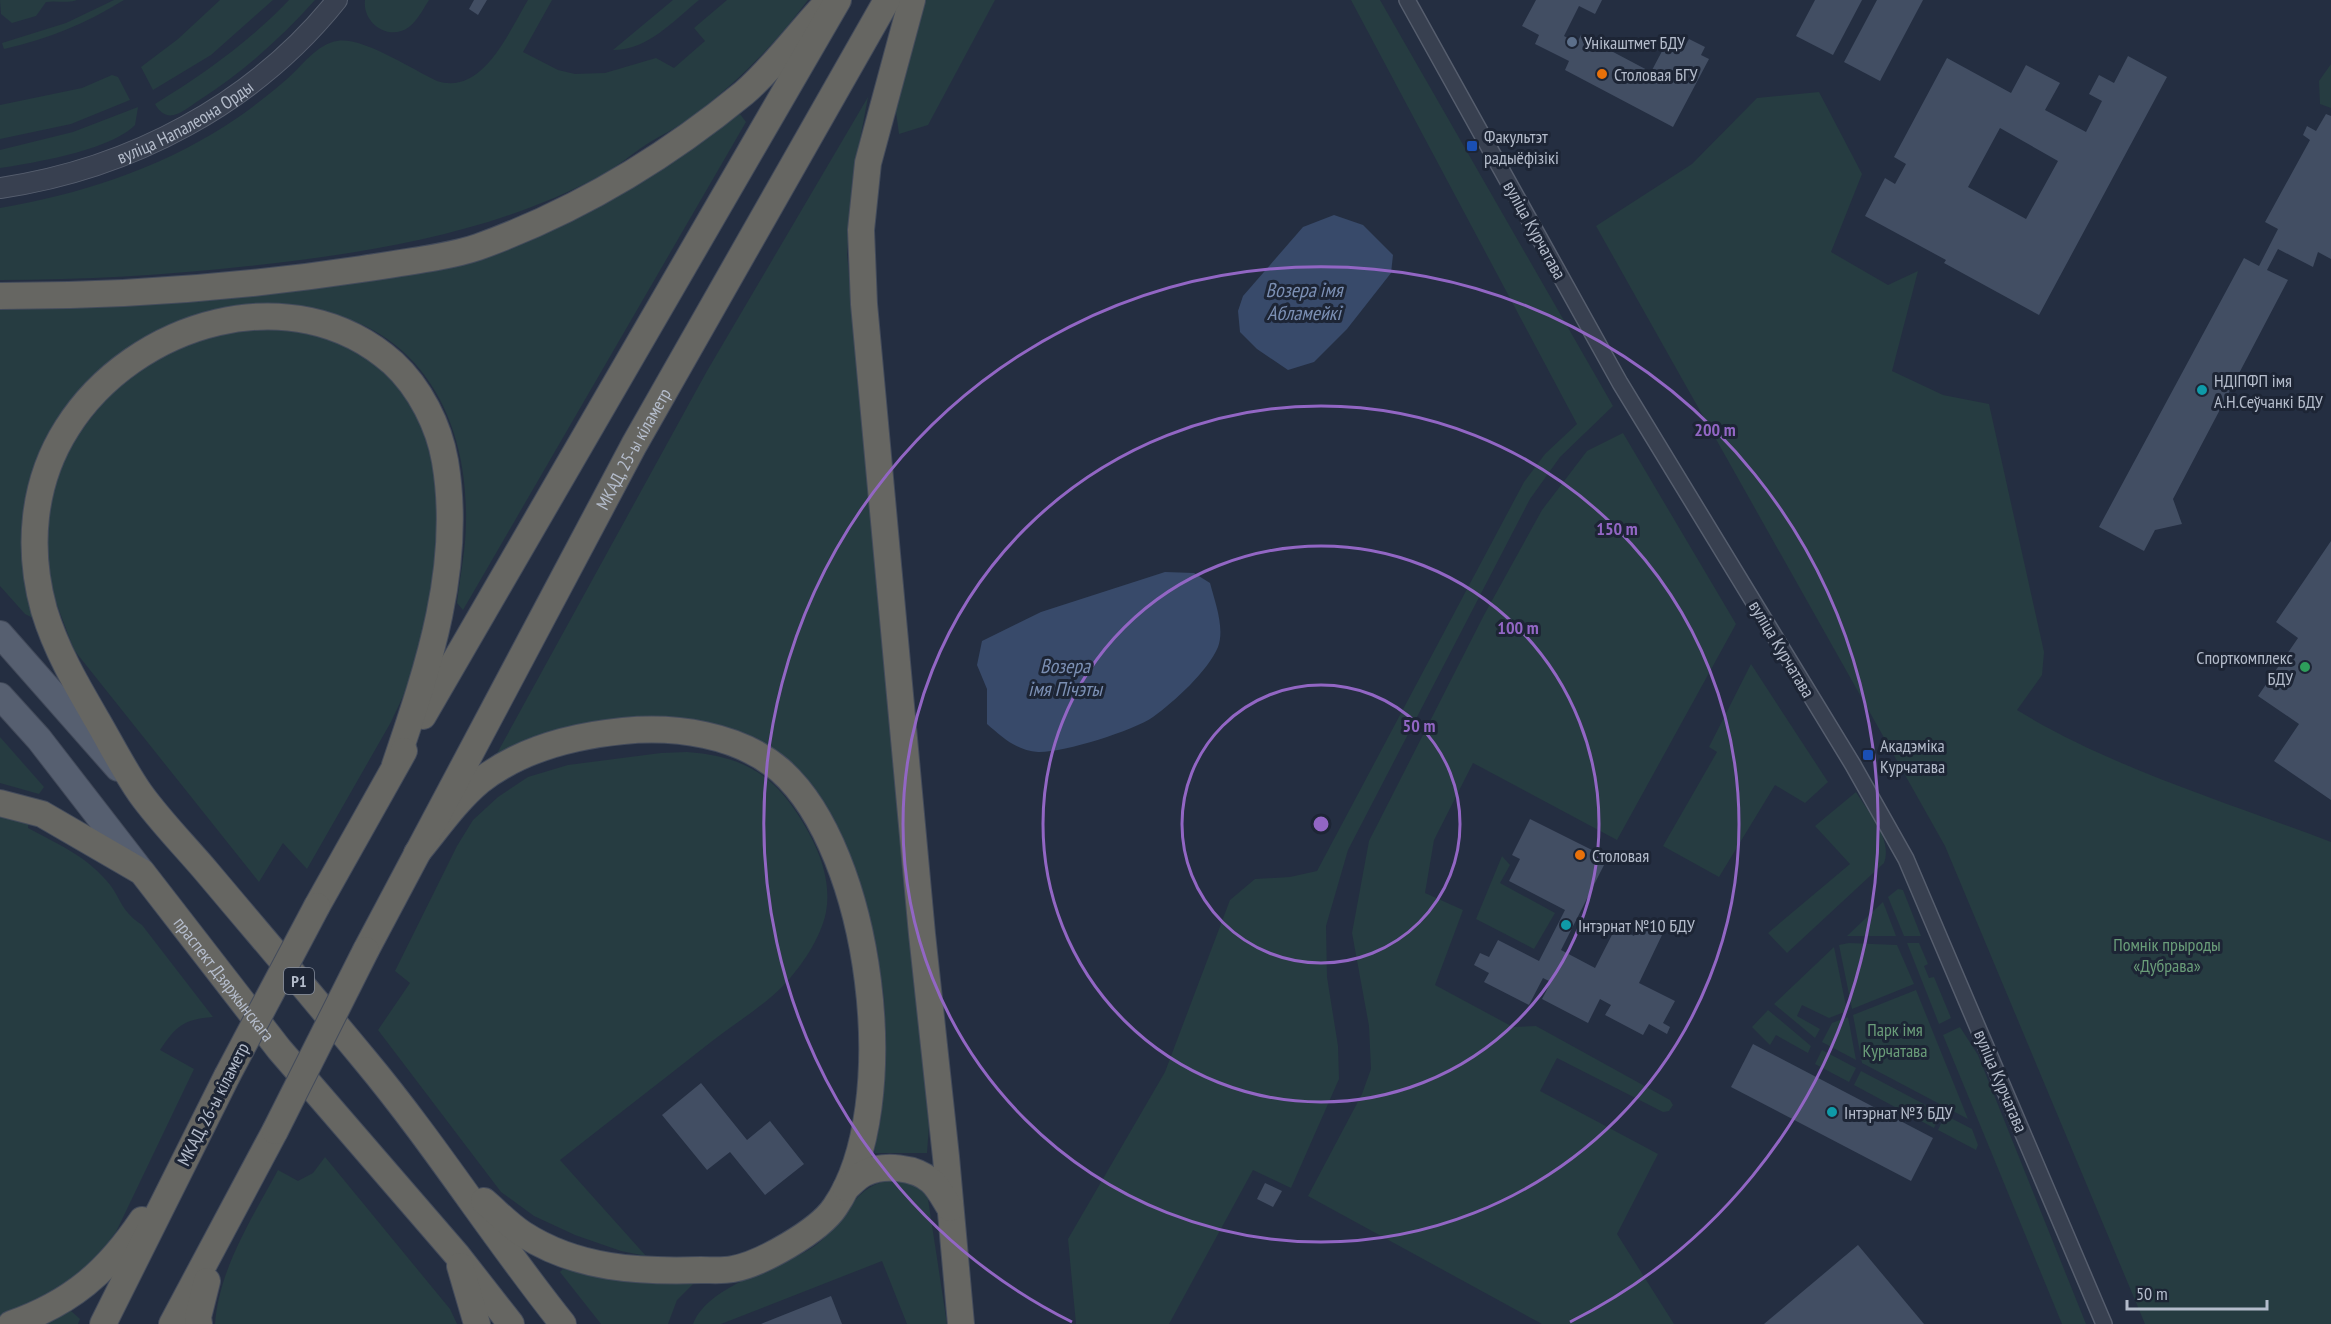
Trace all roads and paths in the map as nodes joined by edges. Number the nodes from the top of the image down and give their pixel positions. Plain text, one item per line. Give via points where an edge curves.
1 (337, 0) edge
2 (829, 0) edge
3 (838, 0) edge
4 (887, 0) edge
5 (912, 0) edge
6 (1407, 0) edge
7 (0, 188) edge
8 (0, 296) edge
9 (0, 634) edge
10 (0, 696) edge
11 (395, 765) junction
12 (140, 793) junction
13 (0, 803) edge
14 (417, 853) junction
15 (142, 872) junction
16 (186, 1156) junction
17 (452, 1174) junction
18 (846, 1188) junction
19 (950, 1208) junction
20 (219, 1238) junction
21 (457, 1255) junction
22 (11, 1324) edge
23 (103, 1324) edge
24 (172, 1324) edge
25 (199, 1324) edge
26 (477, 1324) edge
27 (511, 1324) edge
28 (563, 1324) edge
29 (961, 1324) edge
30 (2104, 1324) edge

1 - 7 street, вуліца Напалеона Орды via 262,74 182,129 94,167
2 - 8 highway via 746,91 690,135 596,194 476,248 308,277 227,286
3 - 11 highway
4 - 14 highway, МКАД, 25-ы кіламетр via 634,445
5 - 19 highway via 868,163 861,230 885,549
6 - 30 street, вуліца Курчатава via 1620,383 1847,754 1906,859
9 - 12 main road, Р1
10 - 15 main road, праспект Дзяржынскага via 39,739
11 - 12 highway via 429,665 443,600 449,546 445,458 417,392 402,371 378,350 348,331 321,321 260,316 190,331 120,370 66,429 43,482 33,536 44,609 60,657
11 - 16 highway, МКАД, 26-ы кіламетр, bridge
12 - 17 highway, Р1 via 369,1064
13 - 15 highway via 42,814
14 - 18 highway via 481,781 525,754 585,736 652,729 690,733 741,747 778,769 812,807 829,834 860,938 871,1023 872,1087 861,1148
14 - 20 highway, МКАД, 25-ы кіламетр, bridge
15 - 21 highway, праспект Дзяржынскага via 279,1049
16 - 22 highway via 134,1233 97,1276 51,1308
16 - 23 highway, МКАД, 26-ы кіламетр
17 - 18 highway via 521,1233 544,1246 607,1266 650,1271 735,1269 762,1258 795,1243 816,1227 834,1210
17 - 28 highway, Р1
18 - 19 highway via 875,1169 918,1172 932,1182
19 - 29 highway
20 - 24 highway
20 - 25 highway via 202,1296
21 - 26 highway
21 - 27 highway, праспект Дзяржынскага

